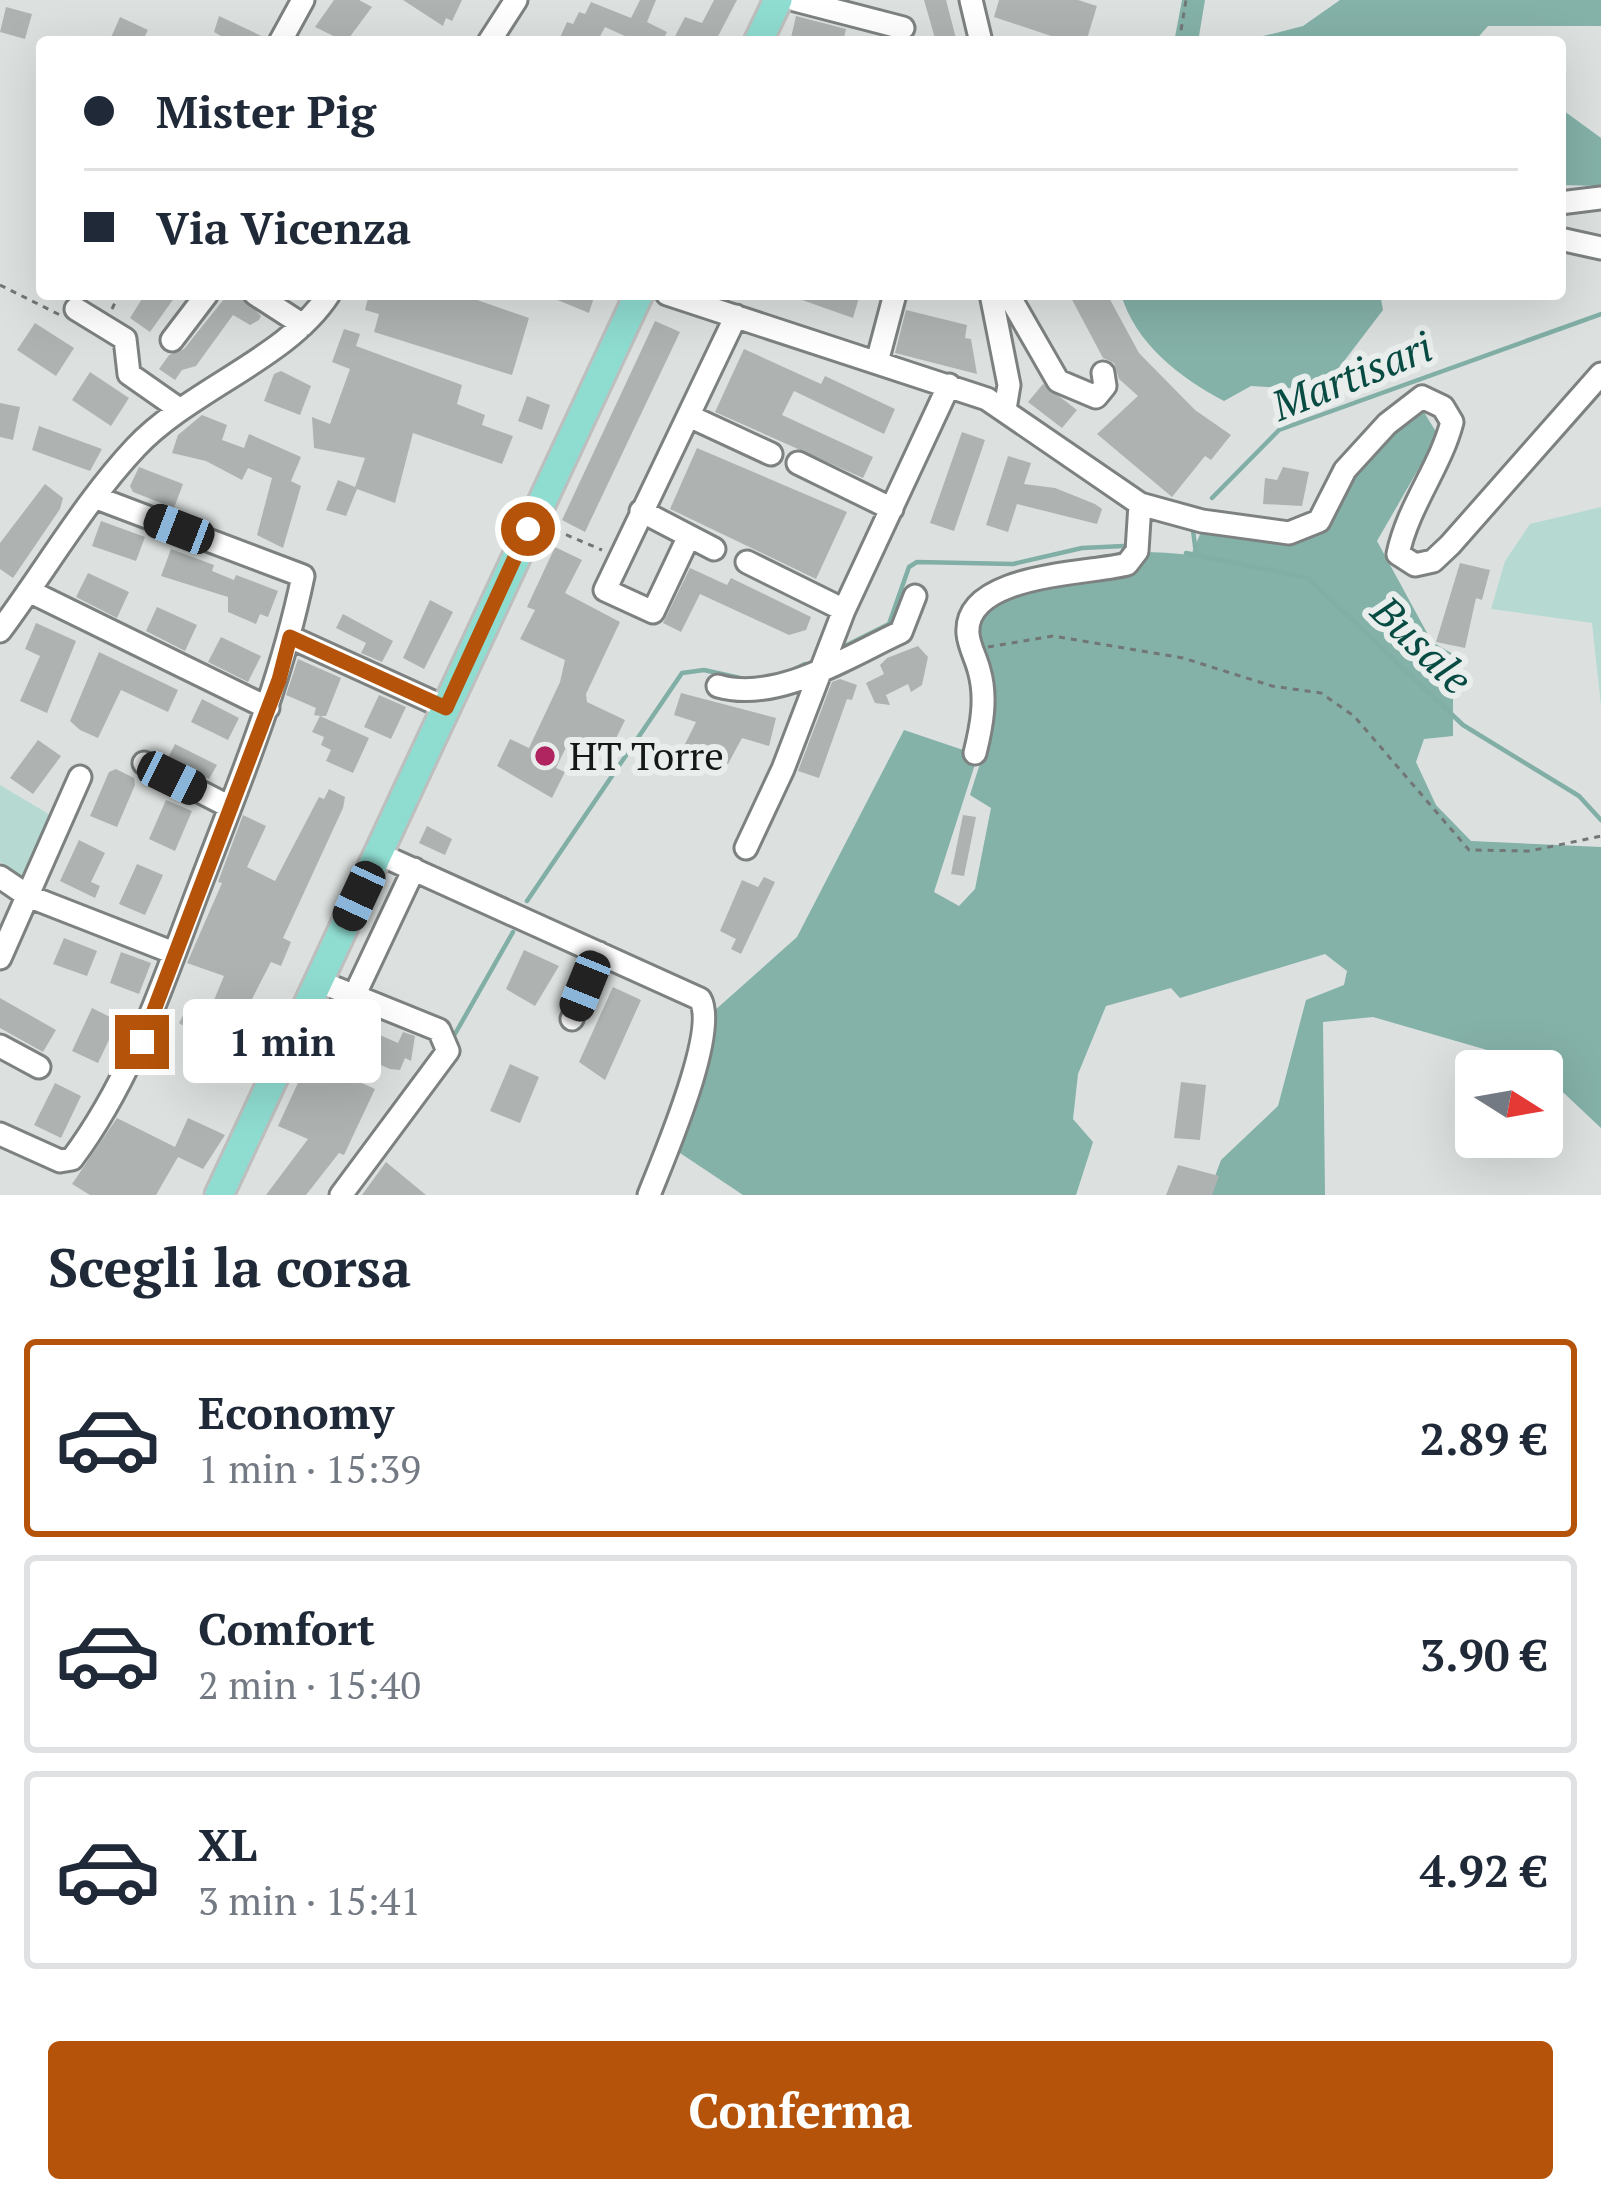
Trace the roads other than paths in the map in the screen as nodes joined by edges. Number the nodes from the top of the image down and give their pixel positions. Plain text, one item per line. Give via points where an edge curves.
1 (303, 0) edge
2 (516, 0) edge
3 (778, 0) edge
4 (795, 0) edge
5 (971, 0) edge
6 (903, 28) dead end
7 (283, 36) edge
8 (493, 36) edge
9 (761, 36) edge
10 (980, 36) edge
11 (1601, 198) edge
12 (1566, 202) edge
13 (1566, 240) edge
14 (1601, 248) edge
15 (202, 300) edge
16 (264, 300) edge
17 (324, 300) edge
18 (636, 300) edge
19 (686, 300) edge
20 (893, 300) edge
21 (992, 300) edge
22 (1011, 300) edge
23 (76, 309) road end
24 (736, 316) junction
25 (303, 325) junction
26 (172, 340) dead end
27 (877, 362) junction
28 (1103, 373) dead end
29 (1601, 374) edge
30 (949, 385) junction
31 (178, 409) junction
32 (1005, 409) junction
33 (689, 416) junction
34 (771, 454) dead end
35 (798, 463) dead end
36 (97, 498) junction
37 (1140, 504) junction
38 (892, 509) junction
39 (641, 511) junction
40 (689, 536) junction
41 (714, 549) dead end
42 (748, 562) dead end
43 (29, 591) junction
44 (915, 596) dead end
45 (844, 610) junction
46 (0, 631) edge
47 (290, 637) junction
48 (818, 670) junction
49 (718, 686) dead end
50 (268, 707) junction
51 (446, 708) junction
52 (976, 753) dead end
53 (144, 764) dead end
54 (80, 778) dead end
55 (230, 807) junction
56 (746, 848) dead end
57 (379, 854) junction
58 (414, 869) junction
59 (0, 878) edge
60 (23, 905) junction
61 (174, 953) junction
62 (599, 953) junction
63 (0, 958) edge
64 (318, 980) junction
65 (355, 994) junction
66 (572, 1019) dead end
67 (0, 1046) edge
68 (39, 1067) dead end
69 (0, 1134) edge
70 (218, 1195) edge
71 (341, 1195) edge
72 (649, 1195) edge

1 - 7 street
2 - 8 street
3 - 9 main road
4 - 6 street
5 - 10 street
11 - 12 street
13 - 14 street
15 - 26 street
16 - 25 street
17 - 25 street
18 - 51 main road
19 - 24 street
20 - 27 street
21 - 32 street via 1009,385
22 - 28 street via 1058,381 1096,397
23 - 31 street via 125,339 129,374
24 - 27 street
24 - 33 street
25 - 31 street
27 - 30 street
29 - 37 street via 1433,561 1415,565 1398,554 1452,422 1422,397 1345,470 1319,520 1289,533
30 - 32 street
30 - 38 street
31 - 36 street
32 - 37 street
33 - 34 street
33 - 39 street
35 - 38 street
36 - 43 street
36 - 47 street via 303,576
37 - 52 street via 1129,559 1019,584 976,609
38 - 45 street
39 - 40 street
39 - 40 street via 605,590 653,612
40 - 41 street
42 - 45 street
43 - 46 street
43 - 50 street
44 - 48 street via 901,632
45 - 48 street
47 - 50 street
47 - 51 street
48 - 49 street via 744,693
48 - 56 street
50 - 55 street
51 - 57 main road
53 - 55 street
54 - 60 street
55 - 61 street
57 - 58 street
57 - 64 main road
58 - 62 street
58 - 65 street
59 - 60 street
60 - 61 street
60 - 63 street
61 - 69 street via 142,1042 72,1159
62 - 66 street
62 - 72 street via 705,1008
64 - 65 street
64 - 70 main road
65 - 71 street via 439,1030 448,1051
67 - 68 street

